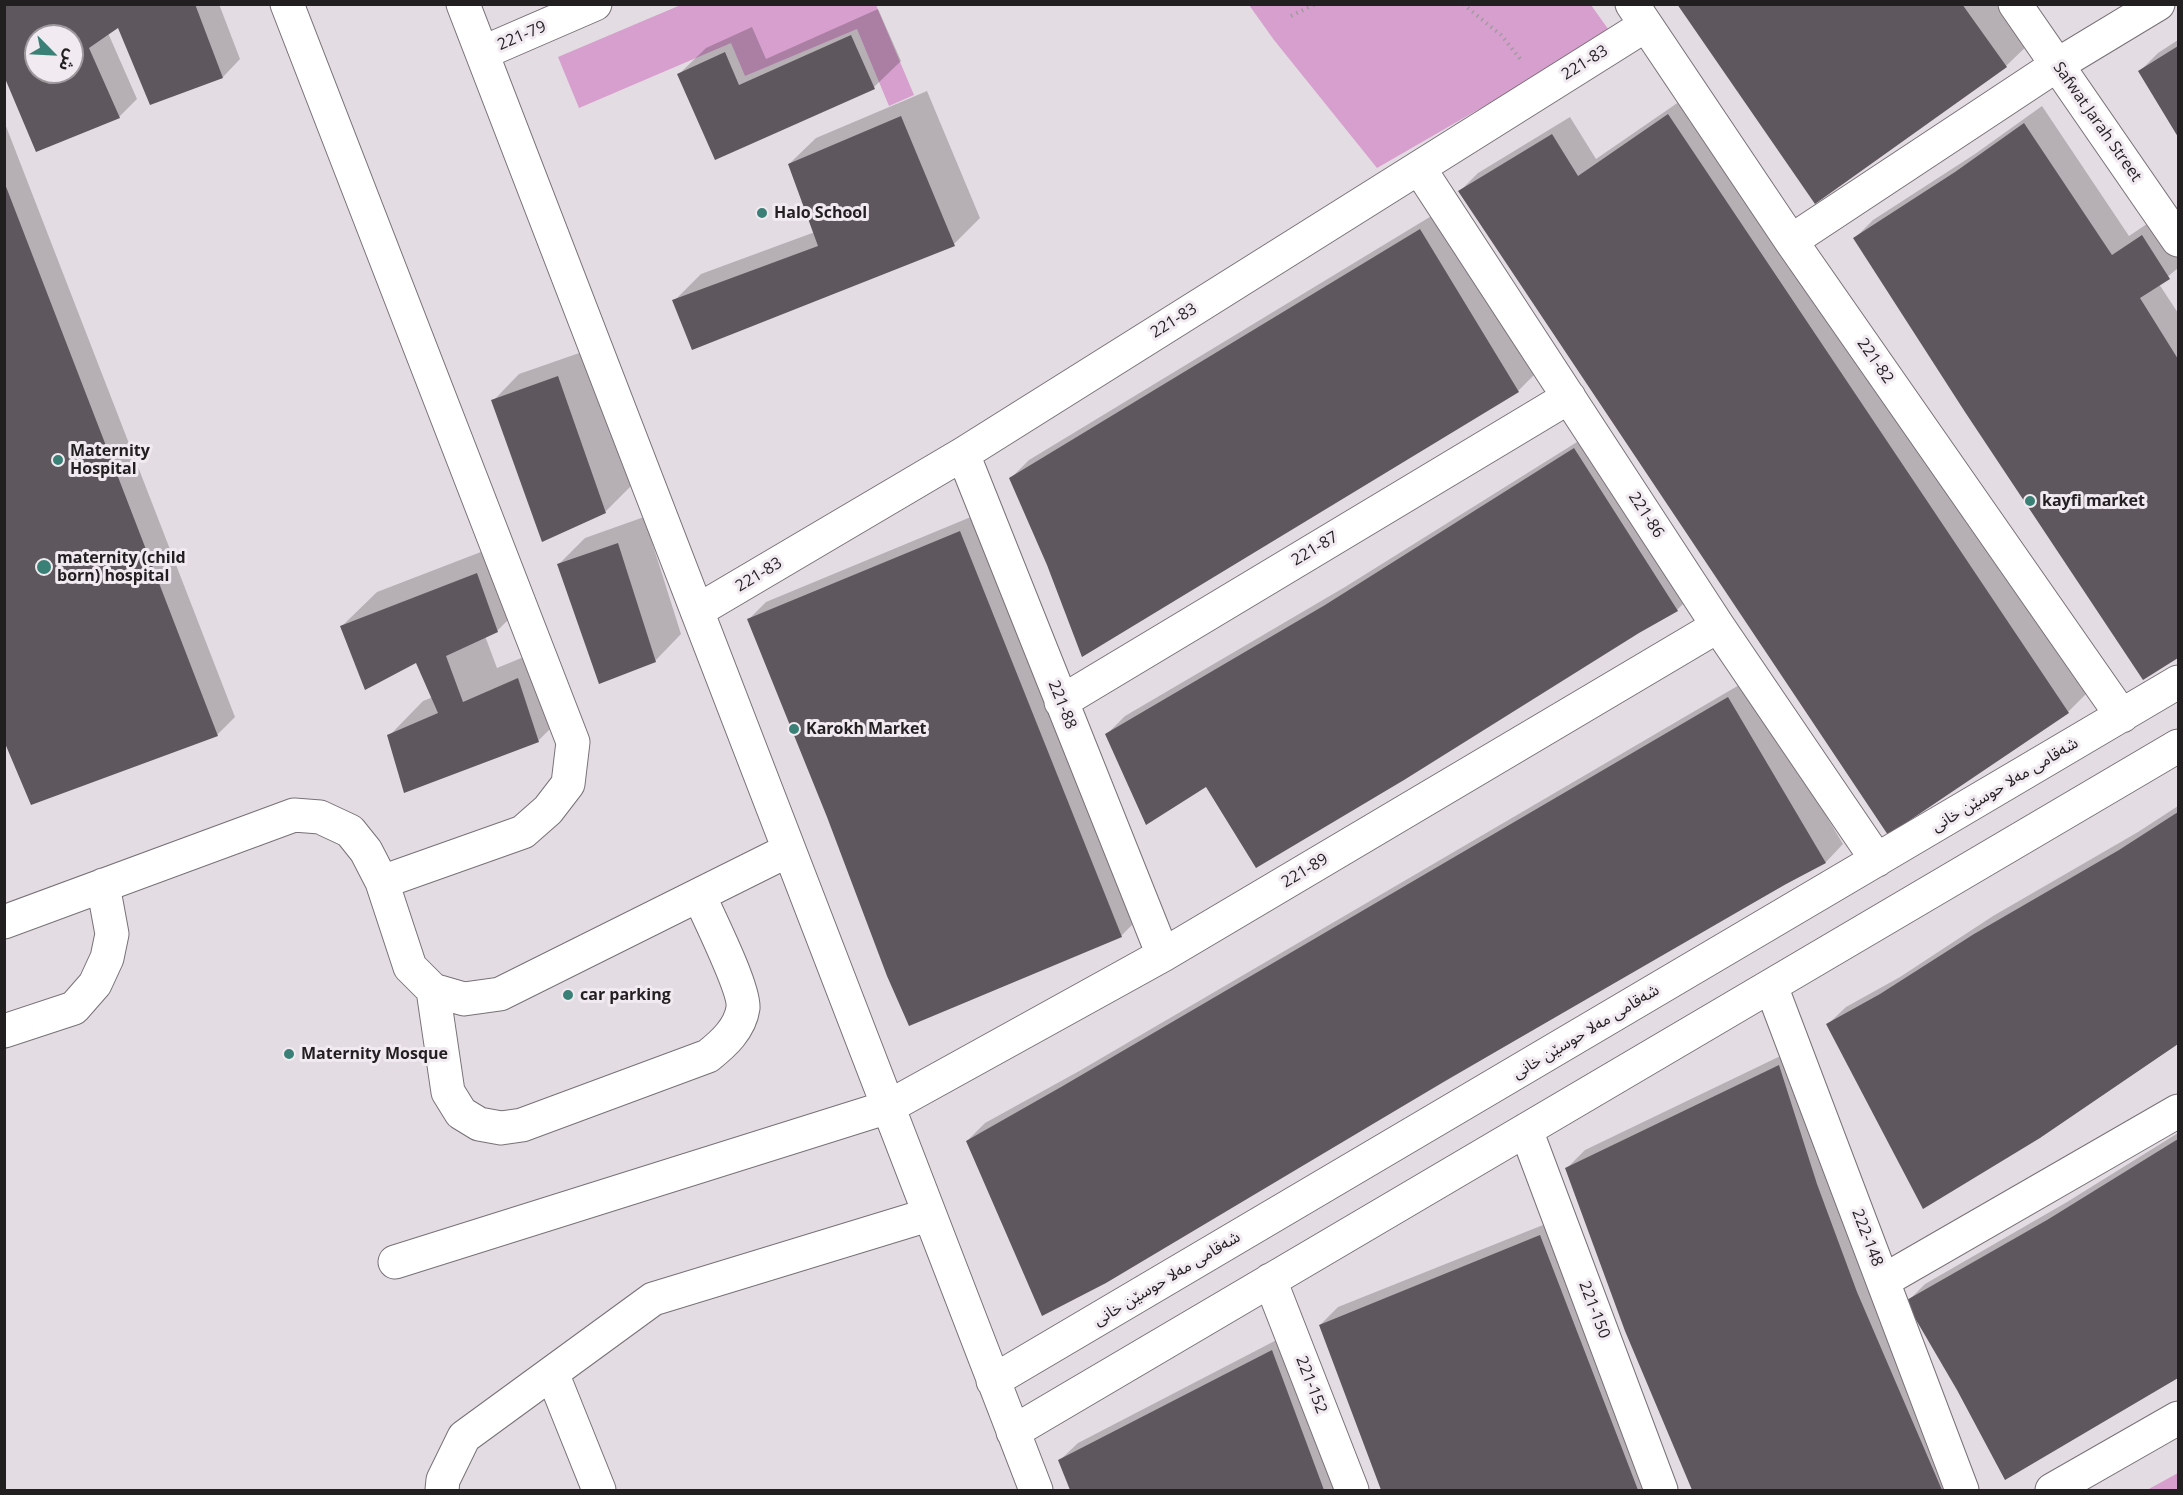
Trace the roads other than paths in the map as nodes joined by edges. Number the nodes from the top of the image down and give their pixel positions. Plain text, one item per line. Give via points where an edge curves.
1 (287, 4) edge
2 (463, 4) edge
3 (595, 4) edge
4 (2015, 4) edge
5 (2158, 4) edge
6 (1639, 15) edge
7 (482, 53) junction
8 (2057, 65) junction
9 (1419, 168) junction
10 (2178, 240) edge
11 (1791, 241) junction
12 (1569, 397) junction
13 (963, 454) junction
14 (697, 611) junction
15 (1718, 626) junction
16 (2178, 682) edge
17 (1060, 702) junction
18 (2122, 716) junction
19 (2178, 746) edge
20 (789, 850) junction
21 (1877, 860) junction
22 (382, 882) junction
23 (103, 885) junction
24 (699, 895) junction
25 (4, 922) edge
26 (1163, 955) junction
27 (1771, 986) junction
28 (433, 990) junction
29 (4, 1031) edge
30 (888, 1107) junction
31 (2178, 1112) edge
32 (1526, 1130) junction
33 (928, 1215) junction
34 (395, 1262) dead end
35 (1270, 1280) junction
36 (1883, 1281) junction
37 (552, 1373) junction
38 (993, 1381) junction
39 (2178, 1418) edge
40 (1013, 1431) junction
41 (442, 1491) edge
42 (599, 1491) edge
43 (1036, 1491) edge
44 (1352, 1491) edge
45 (1661, 1491) edge
46 (1962, 1491) edge
47 (2052, 1491) edge

1 - 22 street via 573,742 568,784 548,810 523,832
2 - 7 street
3 - 7 street, 221-79
4 - 8 street, Safwat Jarah Street
5 - 8 street
6 - 9 street, 221-83 via 1540,92
6 - 11 street, 221-82
7 - 14 street
8 - 10 street, Safwat Jarah Street
8 - 11 street
9 - 12 street, 221-86
9 - 13 street, 221-83
11 - 18 street, 221-82
12 - 15 street, 221-86
12 - 17 street, 221-87
13 - 14 street, 221-83
13 - 17 street, 221-88
14 - 20 street
15 - 21 street, 221-86
15 - 26 street, 221-89
16 - 18 street, شەقامی مەلا حوسێن خانی
17 - 26 street, 221-88
18 - 21 street, شەقامی مەلا حوسێن خانی
19 - 27 street
20 - 24 street
20 - 30 street
21 - 38 street, شەقامی مەلا حوسێن خانی
22 - 23 street via 350,831 320,817 294,815
22 - 28 street via 410,967
23 - 25 street
23 - 29 street via 112,934 96,984 74,1008
24 - 28 street via 500,994 464,999
24 - 28 street via 739,986 743,1007 725,1042 708,1056 522,1125 501,1128 479,1124 461,1113 448,1092
26 - 30 street, 221-89
27 - 32 street
27 - 36 street, 222-148
30 - 33 street
30 - 34 street, 221-89
31 - 36 street
32 - 35 street
32 - 45 street, 221-150
33 - 37 street via 653,1299
33 - 38 street
35 - 40 street
35 - 44 street, 221-152
36 - 46 street, 222-148
37 - 41 street via 464,1437 443,1480
37 - 42 street
38 - 40 street
39 - 47 street
40 - 43 street

